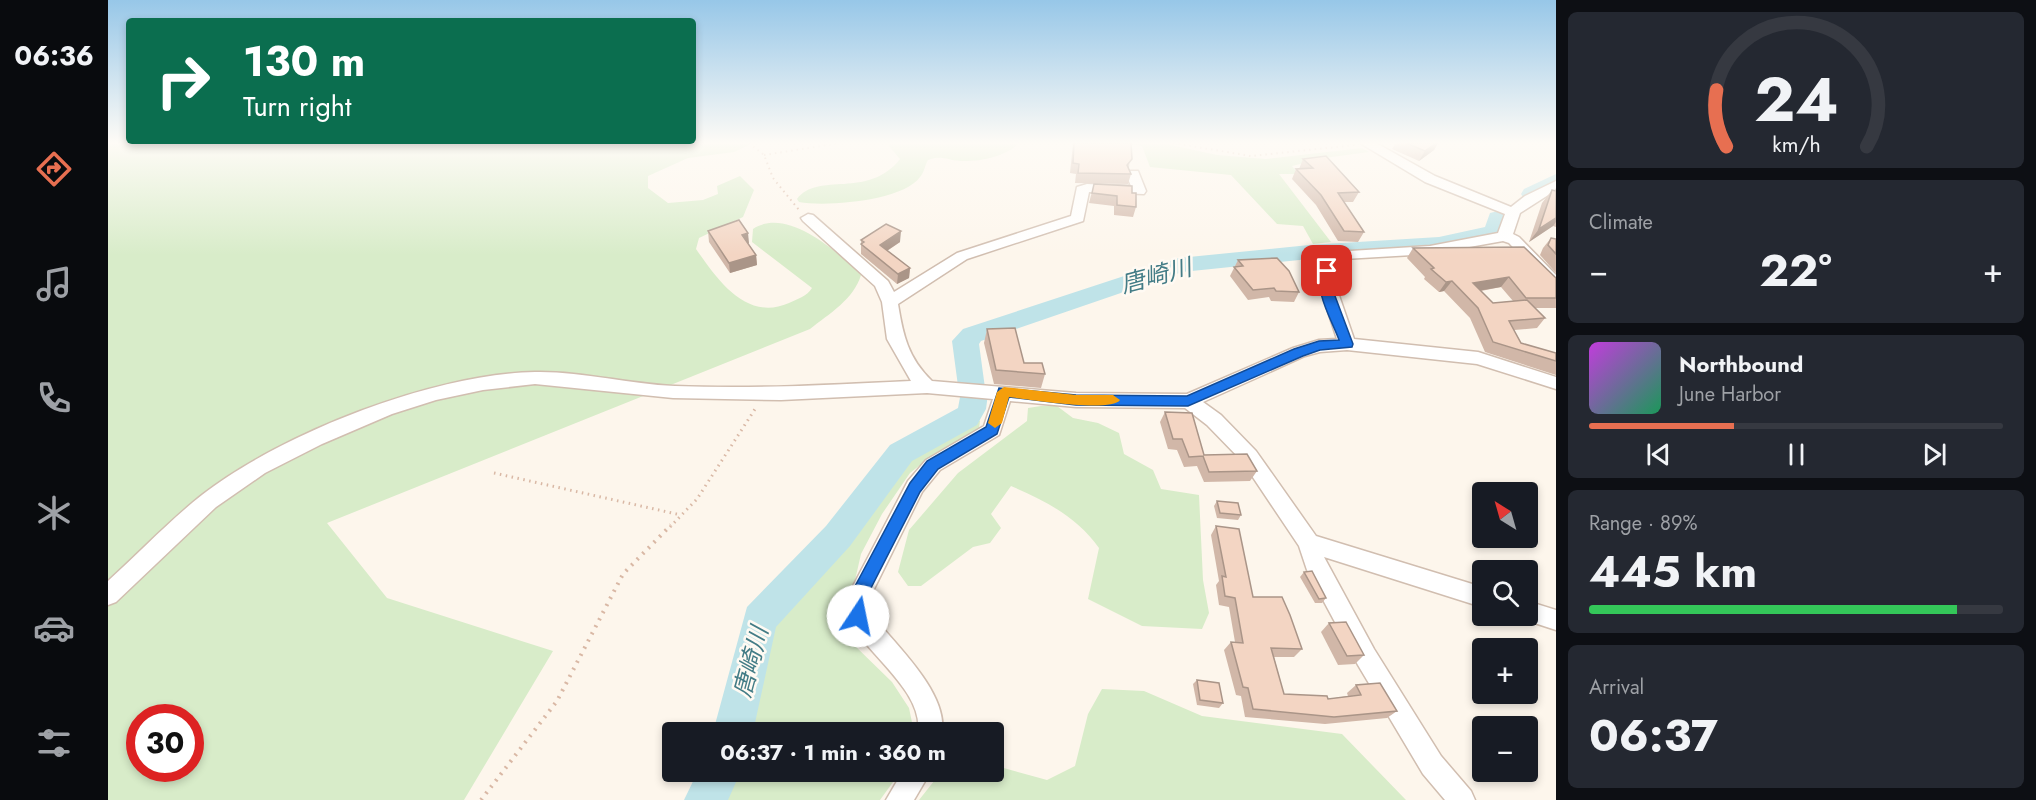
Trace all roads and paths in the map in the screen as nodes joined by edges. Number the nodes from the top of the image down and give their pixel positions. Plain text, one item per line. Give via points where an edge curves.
1 (775, 180) edge
2 (1135, 180) edge
3 (1433, 180) edge
4 (1556, 186) edge
5 (1512, 212) junction
6 (808, 218) joint
7 (1505, 236) junction
8 (1556, 284) edge
9 (890, 302) junction
10 (1347, 344) junction
11 (1556, 383) edge
12 (927, 387) junction
13 (1004, 392) junction
14 (764, 394) junction
15 (1188, 401) junction
16 (494, 473) dead end
17 (681, 514) junction
18 (1309, 543) junction
19 (1472, 594) edge
20 (108, 595) edge
21 (1538, 614) edge
22 (1556, 620) edge
23 (932, 722) edge
24 (911, 782) edge
25 (481, 800) edge
26 (899, 800) edge
27 (1462, 800) edge

1 - 6 path
2 - 9 street via 1139,191 1082,190 1078,218 962,256
3 - 5 street
4 - 5 street
5 - 7 street via 1505,224
6 - 9 street via 882,284
7 - 8 street via 1514,240
7 - 10 street via 1430,250 1339,255 1324,278
9 - 12 street via 895,339 916,376
10 - 11 street via 1478,358
10 - 15 street via 1299,352
12 - 13 street
12 - 14 street
13 - 15 street via 1076,400
13 - 23 street via 992,430 933,465 915,487 862,590 858,616 919,690
14 - 17 path via 709,483
14 - 20 street via 650,390 535,378 483,384 386,409 258,468 209,501
15 - 18 street via 1214,420 1249,456
16 - 17 path
17 - 25 path via 623,574 557,701
18 - 19 street
18 - 27 street via 1315,563 1366,657 1432,765
21 - 22 street
24 - 26 street

